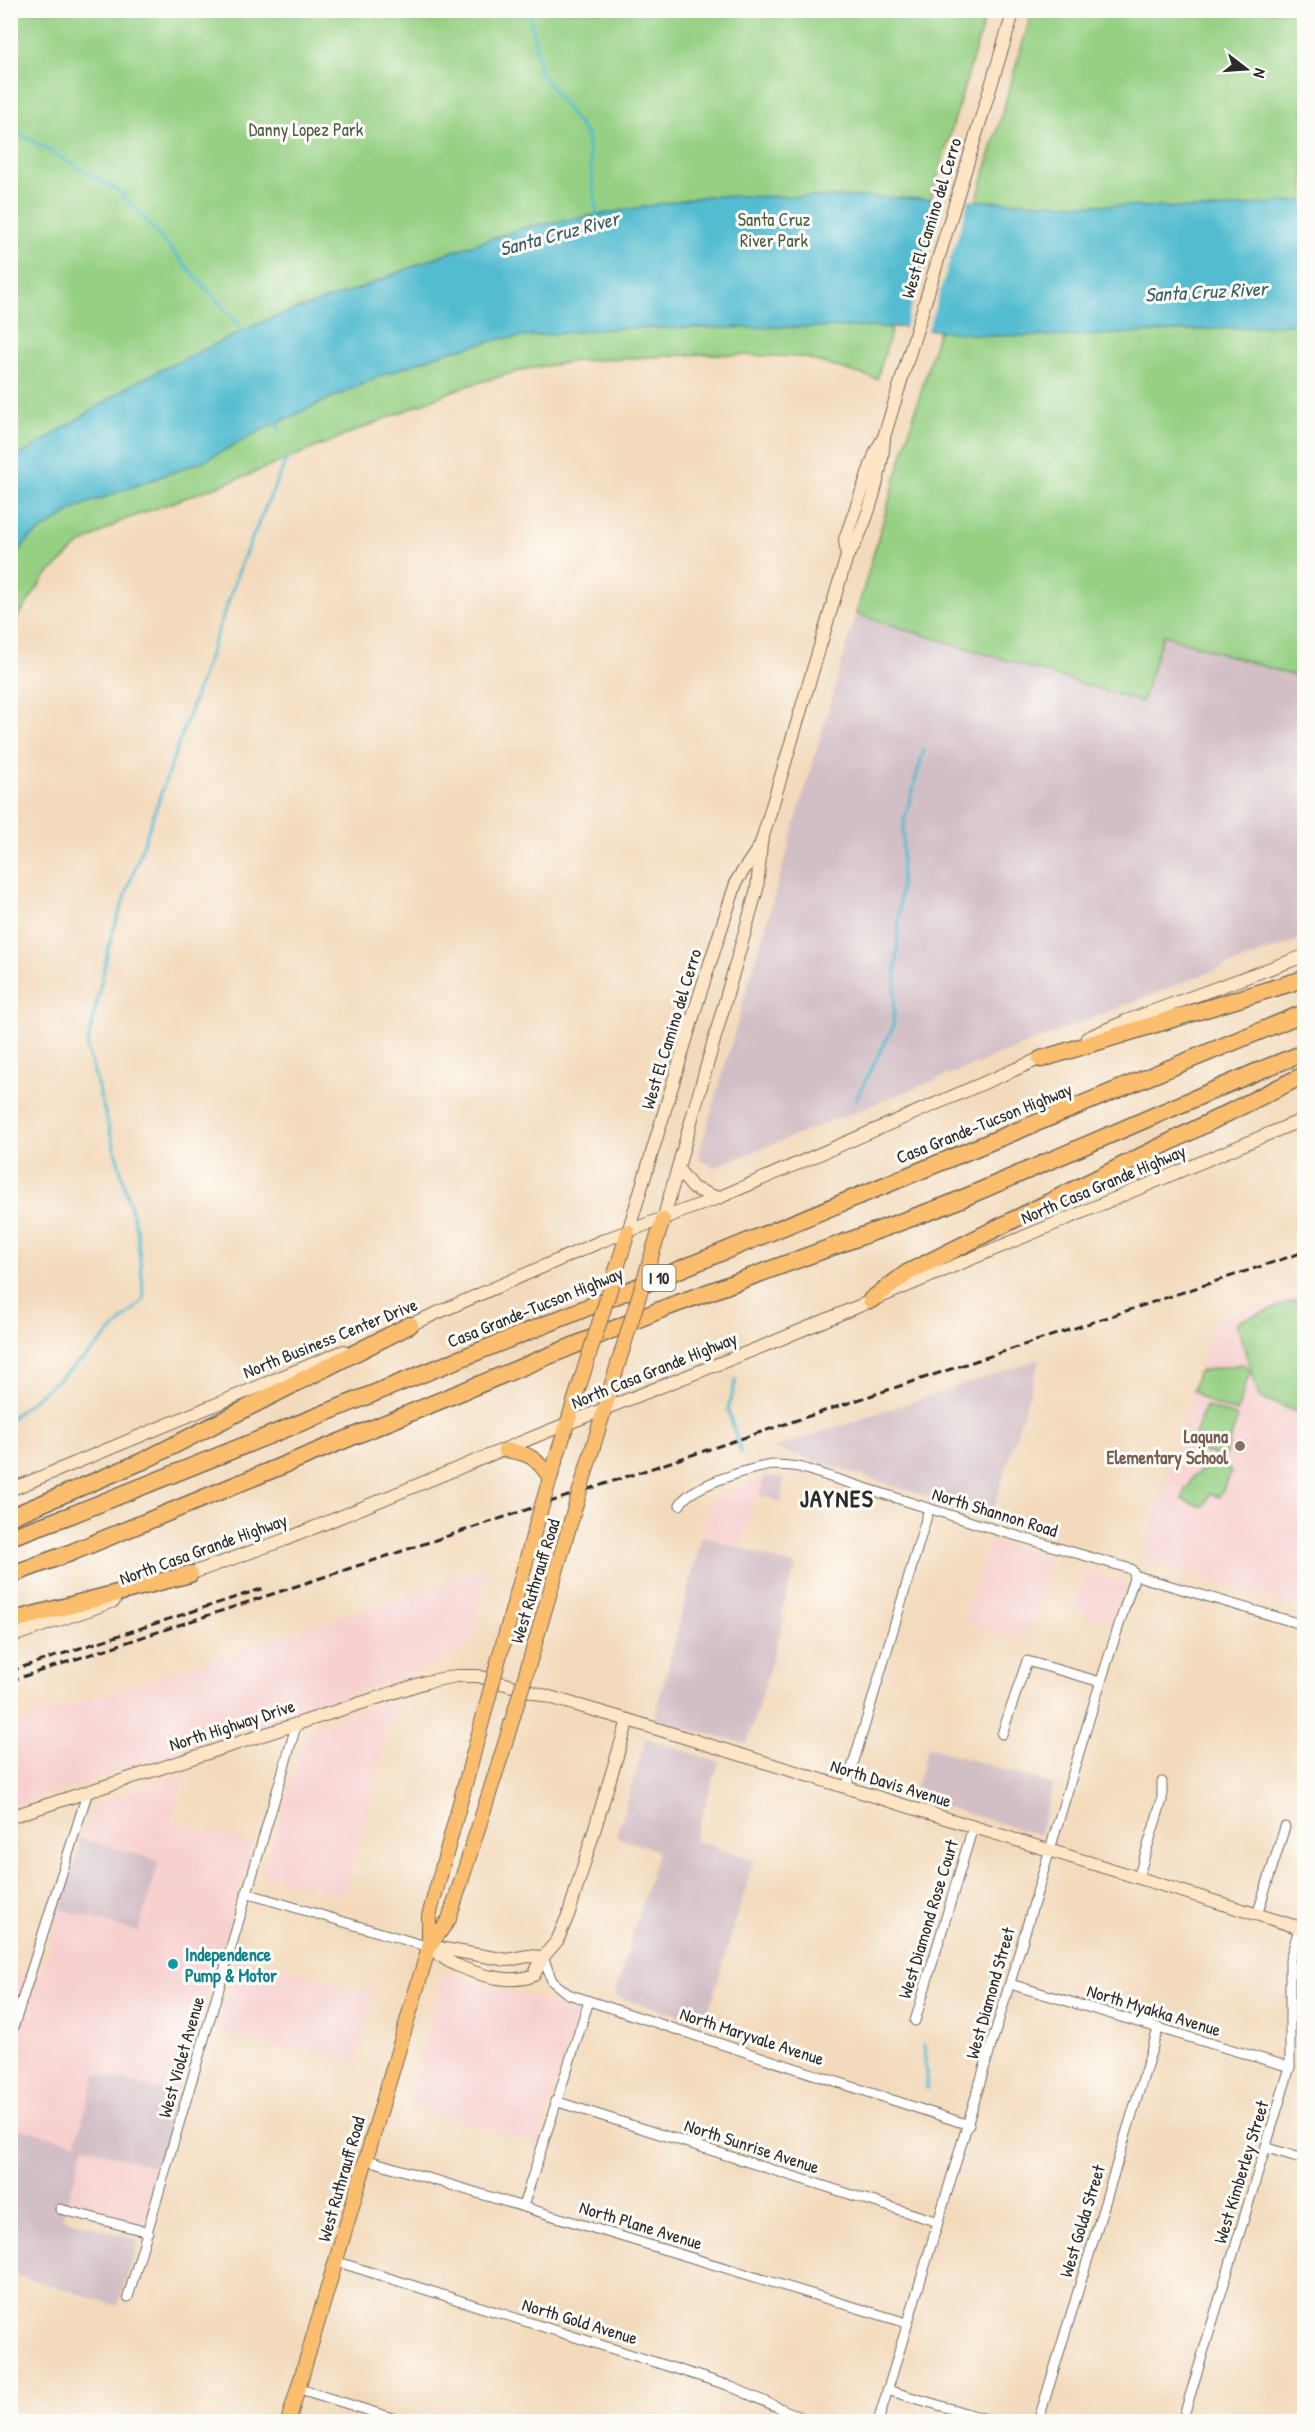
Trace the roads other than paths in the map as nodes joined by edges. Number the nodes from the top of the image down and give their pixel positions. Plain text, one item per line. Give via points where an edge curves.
1 (1014, 10) edge
2 (761, 843) junction
3 (1305, 956) edge
4 (1305, 979) edge
5 (1305, 1013) edge
6 (1305, 1053) edge
7 (1041, 1059) junction
8 (1305, 1075) edge
9 (1305, 1119) edge
10 (678, 1169) junction
11 (718, 1198) junction
12 (663, 1220) junction
13 (628, 1232) junction
14 (871, 1300) junction
15 (410, 1325) junction
16 (604, 1410) junction
17 (566, 1424) junction
18 (505, 1450) junction
19 (549, 1472) junction
20 (10, 1490) edge
21 (680, 1505) dead end
22 (929, 1509) junction
23 (10, 1517) edge
24 (10, 1537) edge
25 (190, 1574) junction
26 (10, 1575) edge
27 (1135, 1575) junction
28 (10, 1621) edge
29 (1305, 1625) edge
30 (10, 1637) edge
31 (466, 1675) joint
32 (1101, 1682) junction
33 (628, 1720) junction
34 (297, 1723) junction
35 (1002, 1734) dead end
36 (1162, 1782) dead end
37 (846, 1788) junction
38 (88, 1791) junction
39 (10, 1817) edge
40 (973, 1827) junction
41 (1285, 1827) dead end
42 (1050, 1850) junction
43 (1138, 1878) junction
44 (246, 1893) junction
45 (1257, 1915) junction
46 (1302, 1928) edge
47 (429, 1947) junction
48 (543, 1957) junction
49 (1010, 1984) junction
50 (589, 2001) junction
51 (915, 2021) dead end
52 (1158, 2029) junction
53 (10, 2038) edge
54 (1290, 2067) junction
55 (555, 2101) junction
56 (969, 2125) junction
57 (1267, 2148) junction
58 (365, 2158) junction
59 (1305, 2159) edge
60 (523, 2206) junction
61 (60, 2209) dead end
62 (938, 2222) junction
63 (148, 2232) junction
64 (335, 2261) junction
65 (128, 2297) dead end
66 (907, 2323) junction
67 (297, 2388) junction
68 (887, 2390) junction
69 (288, 2421) edge
70 (405, 2421) edge
71 (812, 2421) edge
72 (878, 2421) edge
73 (996, 2421) edge
74 (1038, 2421) edge
75 (1182, 2421) edge

1 - 2 main road, West El Camino del Cerro via 884,436 884,457 857,543 847,556
2 - 10 main road, West El Camino del Cerro via 758,889
2 - 13 main road, West El Camino del Cerro via 737,880
3 - 7 main road via 1126,1021
4 - 7 highway
5 - 24 highway, Casa Grande-Tucson Highway / I 10 via 536,1328
6 - 26 highway, I 10 via 947,1205 665,1308
7 - 11 main road
8 - 14 highway via 907,1273
9 - 14 main road, North Casa Grande Highway
10 - 11 main road via 693,1188
10 - 12 main road, West El Camino del Cerro
11 - 12 main road
12 - 13 main road, North Business Center Drive
12 - 16 main road, West Ruthrauff Road, bridge
13 - 15 main road, North Business Center Drive
13 - 17 main road, West Ruthrauff Road, bridge
14 - 16 main road, North Casa Grande Highway
15 - 20 main road, North Business Center Drive
15 - 23 highway via 142,1461
16 - 17 main road, North Casa Grande Highway
16 - 47 main road, West Ruthrauff Road, bridge via 449,1919
17 - 18 main road, North Casa Grande Highway
17 - 19 main road, West Ruthrauff Road
18 - 19 main road via 534,1458
18 - 25 main road, North Casa Grande Highway
19 - 47 main road, West Ruthrauff Road, bridge via 429,1916
21 - 22 street, North Shannon Road via 683,1498 696,1490 755,1468 776,1465 799,1467
22 - 27 street, North Shannon Road via 1131,1569
22 - 37 street
25 - 28 highway
25 - 30 main road, North Casa Grande Highway
27 - 29 street, North Shannon Road
27 - 32 street, West Diamond Street
31 - 33 main road, North Davis Avenue
31 - 34 main road, North Highway Drive via 426,1682
32 - 35 street via 1027,1661
32 - 42 street, West Diamond Street
33 - 37 main road, North Davis Avenue
33 - 48 main road via 569,1913 557,1941
34 - 38 main road, North Highway Drive
34 - 44 street, West Violet Avenue
36 - 43 street via 1162,1800
37 - 40 main road, North Davis Avenue
38 - 39 main road, North Highway Drive
38 - 53 street
40 - 42 main road, North Davis Avenue
40 - 51 street, West Diamond Rose Court
41 - 45 street
42 - 43 main road, North Davis Avenue
42 - 49 street, West Diamond Street
43 - 45 main road, North Davis Avenue
44 - 47 street
44 - 63 street, West Violet Avenue
45 - 46 main road, North Davis Avenue
46 - 54 street, West Kimberley Street via 1290,1960
47 - 48 main road via 507,1960
47 - 48 main road via 456,1965 511,1980 534,1975
47 - 58 main road, West Ruthrauff Road
48 - 50 street, North Maryvale Avenue via 555,1985
49 - 52 street, North Myakka Avenue
49 - 56 street, West Diamond Street
50 - 55 street
50 - 56 street, North Maryvale Avenue
52 - 54 street, North Myakka Avenue
52 - 74 street, West Golda Street
54 - 57 street, West Kimberley Street
55 - 60 street
55 - 62 street, North Sunrise Avenue
56 - 62 street, West Diamond Street
57 - 59 street
57 - 75 street, West Kimberley Street
58 - 60 street, North Plane Avenue
58 - 64 main road, West Ruthrauff Road
60 - 66 street, North Plane Avenue
61 - 63 street
62 - 66 street, West Diamond Street
63 - 65 street, West Violet Avenue
64 - 67 main road, West Ruthrauff Road
64 - 71 street, North Gold Avenue via 727,2385
66 - 68 street, West Diamond Street
67 - 69 main road, West Ruthrauff Road
67 - 70 street
68 - 72 street, West Diamond Street
68 - 73 street

